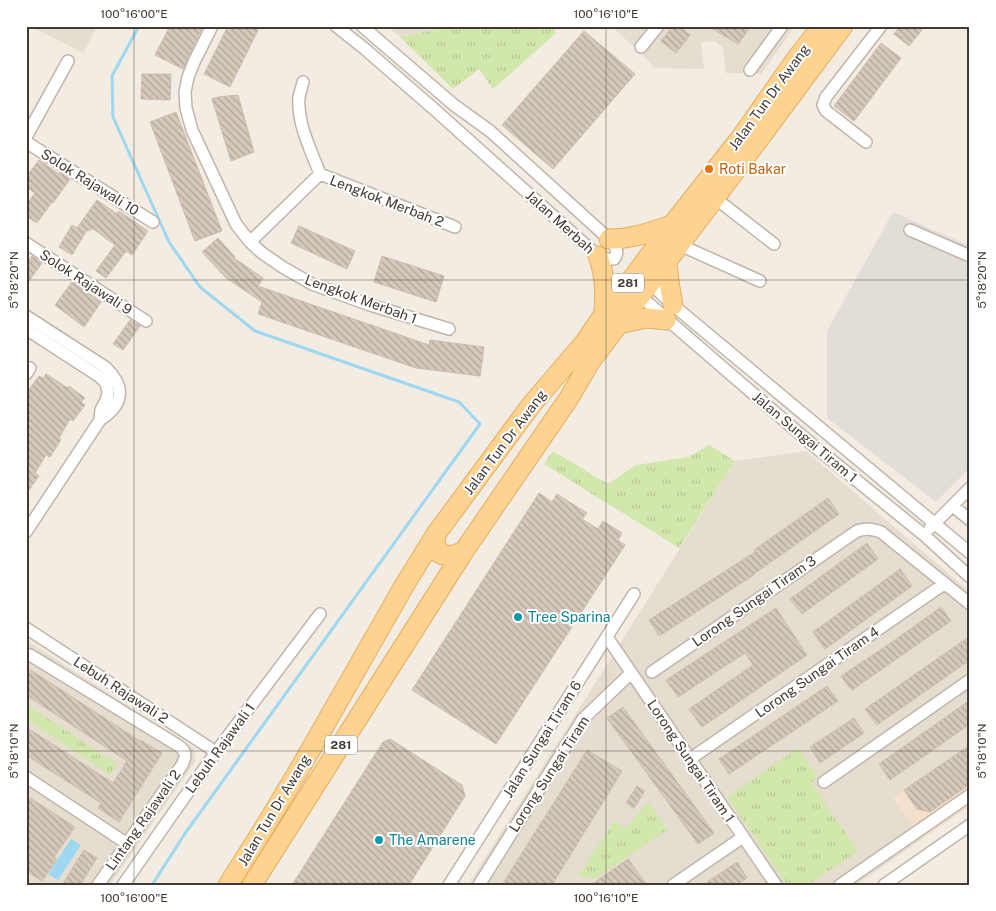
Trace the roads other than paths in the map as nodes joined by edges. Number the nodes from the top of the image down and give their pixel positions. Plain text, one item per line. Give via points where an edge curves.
1 (212, 26) edge
2 (336, 26) edge
3 (362, 26) edge
4 (658, 26) edge
5 (782, 26) edge
6 (822, 26) edge
7 (843, 26) edge
8 (881, 26) edge
9 (641, 47) dead end
10 (68, 60) dead end
11 (750, 70) dead end
12 (303, 82) dead end
13 (26, 137) edge
14 (26, 142) edge
15 (866, 142) dead end
16 (320, 174) junction
17 (716, 198) junction
18 (153, 222) dead end
19 (672, 225) junction
20 (455, 227) dead end
21 (910, 230) dead end
22 (610, 239) junction
23 (250, 242) junction
24 (26, 243) edge
25 (774, 244) dead end
26 (680, 246) junction
27 (598, 256) junction
28 (970, 256) edge
29 (668, 261) junction
30 (760, 281) dead end
31 (645, 290) junction
32 (670, 312) junction
33 (26, 316) edge
34 (611, 319) junction
35 (146, 321) dead end
36 (26, 329) edge
37 (449, 329) dead end
38 (100, 420) junction
39 (970, 488) edge
40 (952, 506) junction
41 (970, 520) edge
42 (934, 522) junction
43 (26, 532) edge
44 (436, 534) junction
45 (924, 535) junction
46 (464, 551) junction
47 (970, 552) edge
48 (970, 577) edge
49 (944, 584) junction
50 (404, 586) junction
51 (634, 594) dead end
52 (970, 604) edge
53 (431, 605) junction
54 (320, 614) dead end
55 (26, 628) edge
56 (607, 637) junction
57 (26, 655) edge
58 (652, 672) dead end
59 (631, 673) junction
60 (970, 680) edge
61 (216, 752) junction
62 (690, 759) junction
63 (26, 777) edge
64 (824, 782) dead end
65 (970, 795) edge
66 (970, 825) edge
67 (743, 837) junction
68 (126, 843) junction
69 (100, 884) edge
70 (123, 885) edge
71 (228, 885) edge
72 (252, 885) edge
73 (449, 885) edge
74 (479, 885) edge
75 (673, 885) edge
76 (776, 885) edge
77 (840, 885) edge
78 (884, 885) edge

1 - 23 street, Lengkok Merbah 1 via 188,77 186,108 192,130 236,224
2 - 27 street, Jalan Merbah via 436,110
3 - 22 street, Jalan Merbah via 454,105 490,131
4 - 9 street
5 - 11 street
6 - 19 main road, Jalan Tun Dr Awang / 281
7 - 17 main road, Jalan Tun Dr Awang / 281
8 - 15 street via 823,105 826,111
10 - 13 street
12 - 16 street, Lengkok Merbah 2 via 299,112
14 - 18 street, Solok Rajawali 10
16 - 20 street, Lengkok Merbah 2
16 - 23 street, Lengkok Merbah 2
17 - 25 street
17 - 26 main road, Jalan Tun Dr Awang / 281
19 - 22 main road via 634,237
19 - 34 main road, Jalan Tun Dr Awang / 281 via 638,271
21 - 28 street
22 - 27 street, Jalan Merbah via 617,251 614,259
23 - 37 street, Lengkok Merbah 1 via 312,284
24 - 35 street, Solok Rajawali 9
26 - 29 main road, Jalan Tun Dr Awang / 281
26 - 30 street
27 - 34 main road
29 - 31 main road, Jalan Tun Dr Awang / 281
29 - 32 main road
31 - 32 street, Jalan Sungai Tiram 1
31 - 32 street, Jalan Sungai Tiram 1
31 - 34 main road, Jalan Tun Dr Awang / 281
32 - 34 main road via 647,318
32 - 42 street, Jalan Sungai Tiram 1
32 - 45 street, Jalan Sungai Tiram 1 via 814,446
33 - 38 street via 105,368 118,381 118,400 110,413
34 - 44 main road, Jalan Tun Dr Awang / 281 via 585,342 532,404
34 - 46 main road, Jalan Tun Dr Awang / 281 via 569,398
36 - 38 street via 106,383 108,392
38 - 43 street
39 - 40 street
40 - 41 street
40 - 42 street
42 - 45 street
42 - 47 street, Jalan Sungai Tiram 1
44 - 46 main road via 439,553 453,556
44 - 50 main road, Jalan Tun Dr Awang / 281
45 - 48 street, Jalan Sungai Tiram 1
46 - 53 main road, Jalan Tun Dr Awang / 281
49 - 52 street
49 - 58 street, Lorong Sungai Tiram 3 via 881,532 863,529
49 - 62 street, Lorong Sungai Tiram 4
50 - 53 main road via 424,584 429,590
50 - 71 main road, Jalan Tun Dr Awang / 281 via 299,770
51 - 56 street, Jalan Sungai Tiram 6
53 - 72 main road, Jalan Tun Dr Awang / 281
54 - 61 street, Lebuh Rajawali 1
55 - 61 street, Lebuh Rajawali 2
56 - 59 street, Lorong Sungai Tiram 1
56 - 73 street, Jalan Sungai Tiram 6
57 - 68 street, Lintang Rajawali 2 via 184,749 186,754 182,765
59 - 62 street, Lorong Sungai Tiram 1
59 - 74 street, Lorong Sungai Tiram via 583,718
60 - 64 street
61 - 70 street, Lebuh Rajawali 1
62 - 67 street, Lorong Sungai Tiram 1
63 - 68 street
65 - 77 street
66 - 78 street
67 - 75 street
67 - 76 street, Lorong Sungai Tiram 1
68 - 69 street, Lintang Rajawali 2

